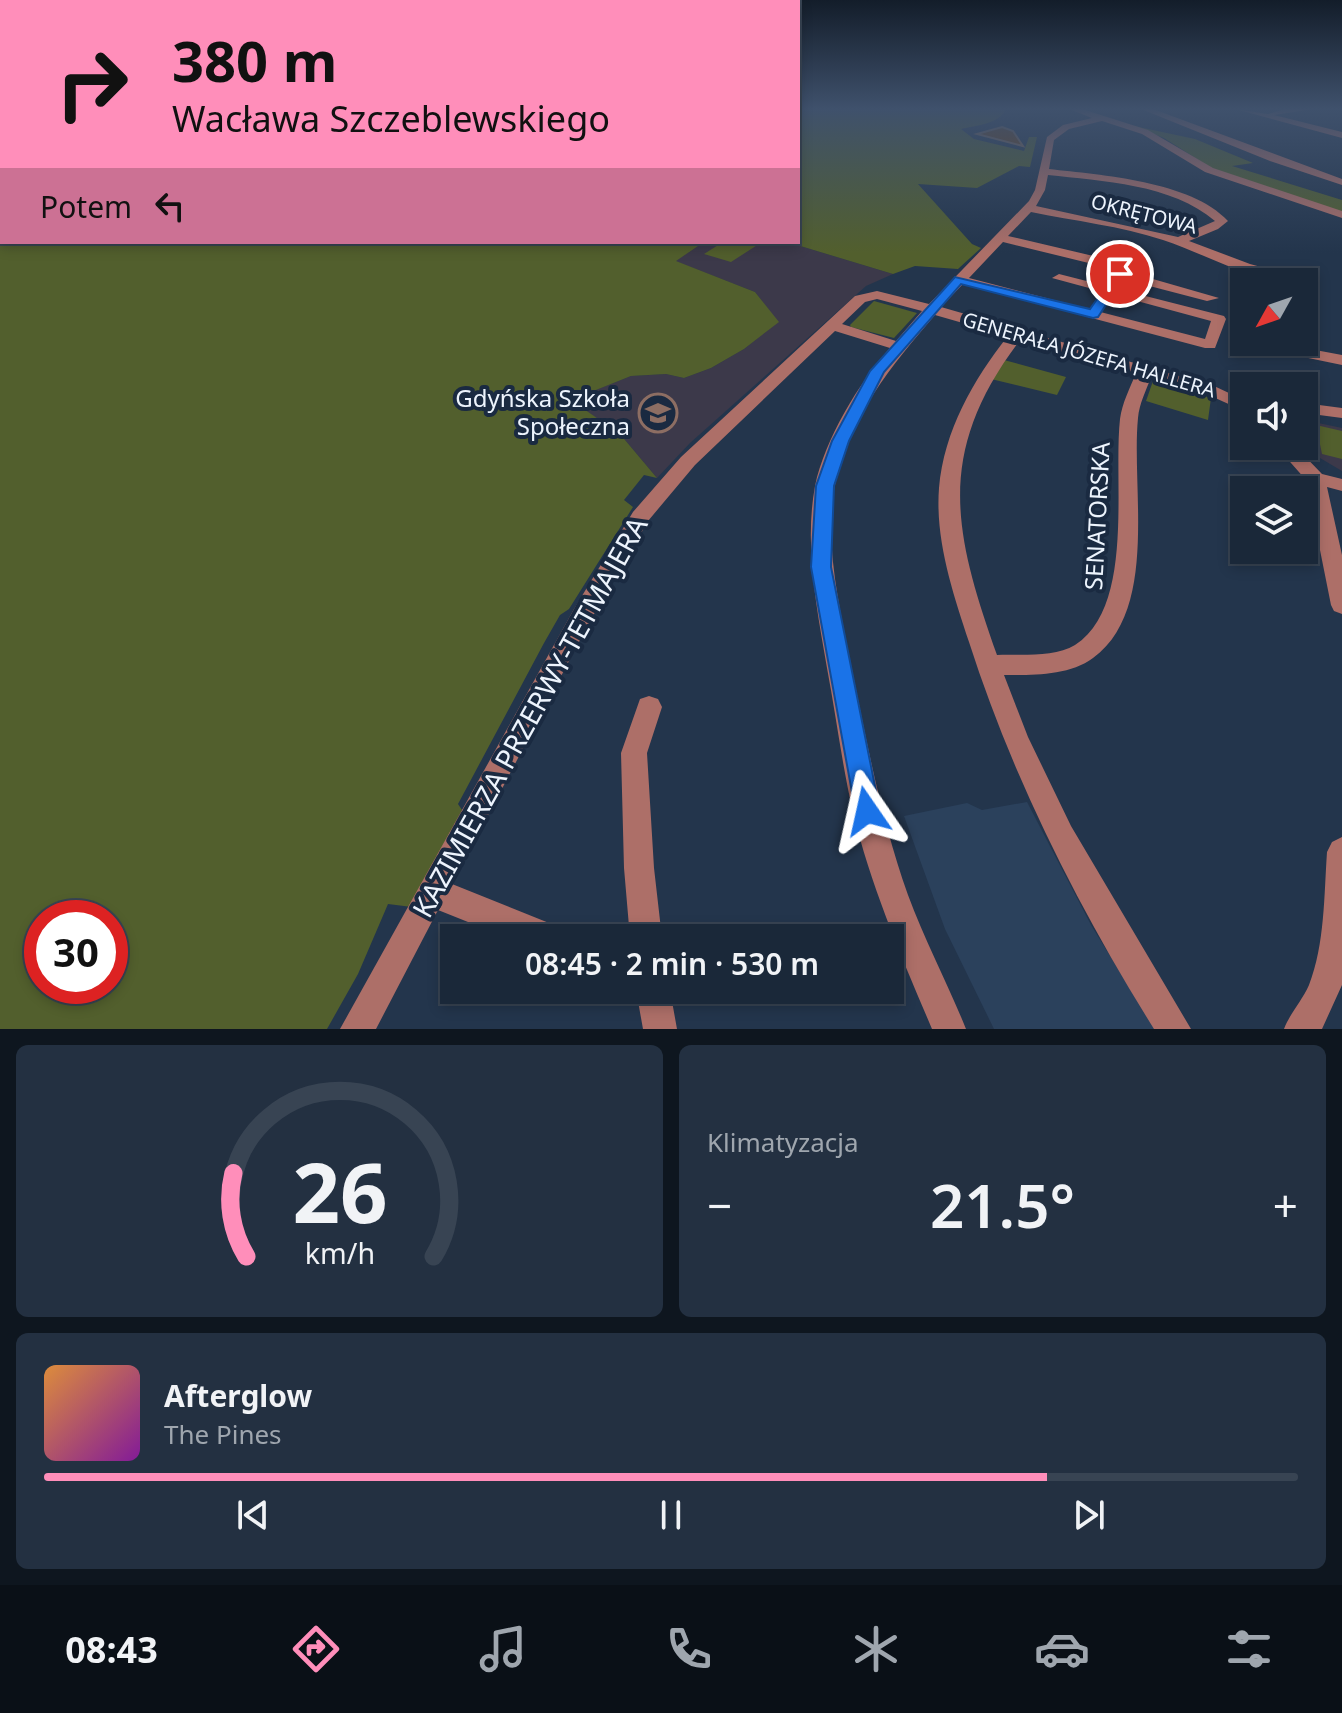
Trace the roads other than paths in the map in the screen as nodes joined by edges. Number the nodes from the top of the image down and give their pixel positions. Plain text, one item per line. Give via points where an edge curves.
1 (1046, 157) edge
2 (1188, 157) edge
3 (1269, 157) edge
4 (1044, 171) junction
5 (1342, 182) edge
6 (1030, 208) junction
7 (1342, 215) edge
8 (1002, 238) junction
9 (1180, 241) junction
10 (1249, 268) edge
11 (1120, 274) junction
12 (1059, 278) dead end
13 (959, 279) junction
14 (1108, 291) junction
15 (1212, 298) dead end
16 (931, 309) junction
17 (1093, 314) junction
18 (834, 326) junction
19 (1017, 334) junction
20 (898, 346) junction
21 (1318, 356) edge
22 (1342, 360) edge
23 (1145, 371) junction
24 (1230, 398) edge
25 (1318, 410) edge
26 (1342, 413) edge
27 (1298, 460) edge
28 (1313, 476) edge
29 (1318, 479) edge
30 (1342, 485) edge
31 (1318, 492) edge
32 (1342, 605) edge
33 (987, 665) junction
34 (649, 707) dead end
35 (1342, 852) edge
36 (432, 892) junction
37 (513, 924) edge
38 (645, 924) edge
39 (656, 1004) edge
40 (357, 1029) edge
41 (660, 1029) edge
42 (949, 1029) edge
43 (1174, 1029) edge
44 (1301, 1029) edge

1 - 4 street
2 - 7 street via 1209,170
3 - 5 street
4 - 6 street
4 - 9 street via 1143,185 1210,211 1222,221
6 - 8 street
6 - 9 street, OKRĘTOWA
8 - 11 street via 1114,265
8 - 13 street
9 - 10 street, OKRĘTOWA
11 - 14 street
11 - 15 street
12 - 14 street
13 - 16 street
13 - 17 street
14 - 17 street
14 - 17 street via 1219,319 1210,345
16 - 18 street, KAZIMIERZA PRZERWY-TETMAJERA via 869,296
16 - 19 street, GENERAŁA JÓZEFA HALLERA
16 - 20 street
18 - 20 street
18 - 36 street, KAZIMIERZA PRZERWY-TETMAJERA via 697,452 640,517
19 - 23 street, GENERAŁA JÓZEFA HALLERA
19 - 33 street via 993,363 969,410 949,487 953,547
20 - 42 street via 864,391 832,462 824,497 821,567 867,811 894,899
21 - 22 street
23 - 24 street, GENERAŁA JÓZEFA HALLERA
23 - 33 street, SENATORSKA via 1129,415 1125,581 1111,622 1099,640 1067,658
25 - 26 street
27 - 28 street
29 - 30 street
31 - 32 street
33 - 43 street via 1051,822 1117,942
34 - 38 street via 634,753
35 - 44 street via 1326,987
36 - 37 street
36 - 40 street, KAZIMIERZA PRZERWY-TETMAJERA
39 - 41 street

